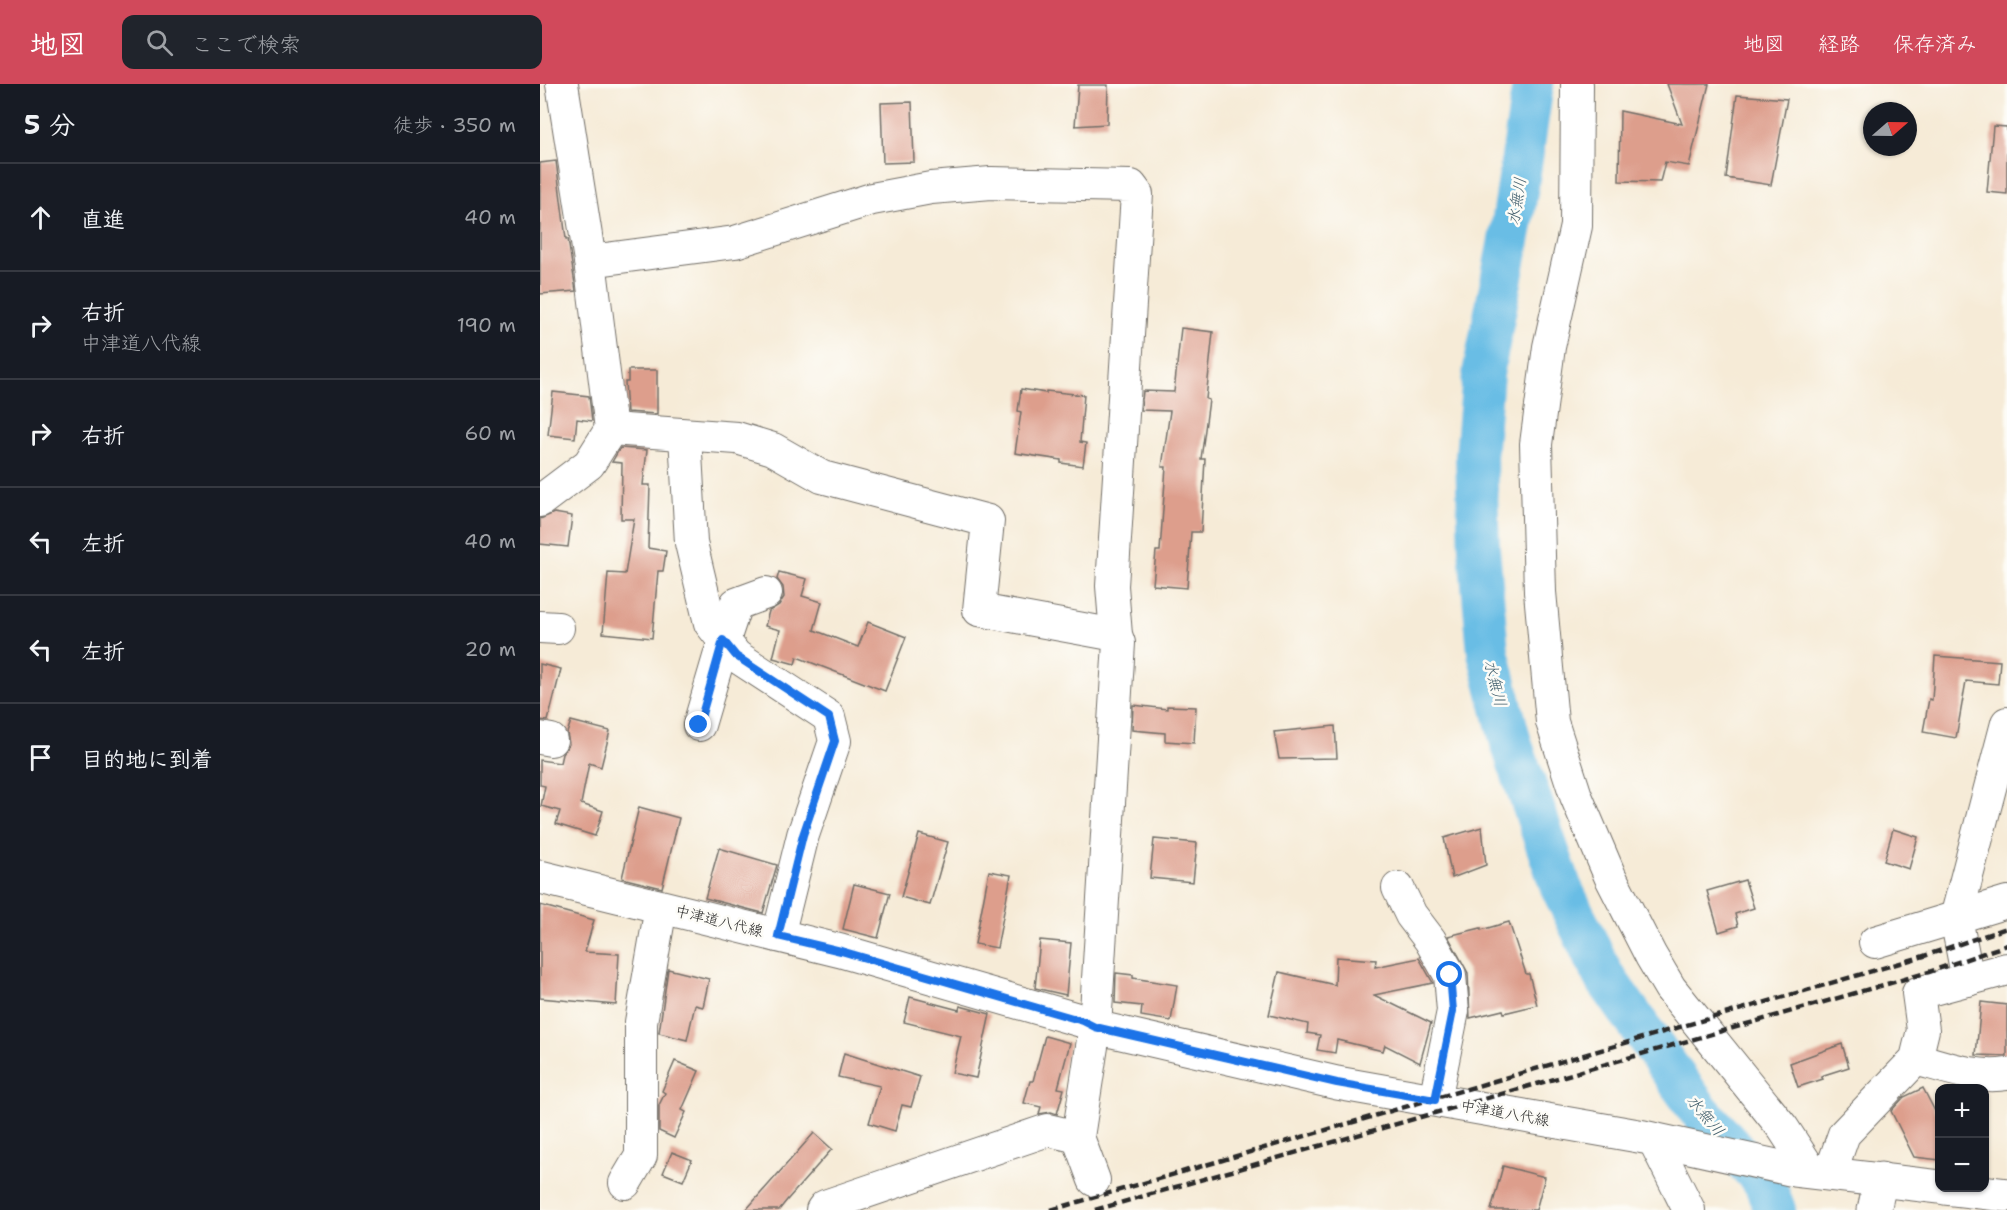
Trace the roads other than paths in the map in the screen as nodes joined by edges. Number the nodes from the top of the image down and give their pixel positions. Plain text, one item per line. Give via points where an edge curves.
1 (562, 84) edge
2 (1577, 84) edge
3 (590, 261) junction
4 (611, 429) junction
5 (685, 435) junction
6 (540, 501) edge
7 (766, 593) dead end
8 (1116, 635) junction
9 (723, 640) junction
10 (2007, 723) edge
11 (699, 725) dead end
12 (540, 877) edge
13 (1398, 888) dead end
14 (2007, 902) edge
15 (662, 907) junction
16 (1956, 918) junction
17 (778, 936) junction
18 (1875, 942) dead end
19 (2007, 969) edge
20 (1968, 980) junction
21 (1095, 1027) junction
22 (1916, 1059) junction
23 (2007, 1074) edge
24 (1435, 1100) junction
25 (1078, 1137) junction
26 (1654, 1140) junction
27 (1811, 1171) junction
28 (1094, 1180) dead end
29 (625, 1183) dead end
30 (1935, 1188) edge
31 (1976, 1192) edge
32 (1877, 1195) edge
33 (2007, 1196) edge
34 (1681, 1207) edge
35 (822, 1210) edge

1 - 3 street
2 - 27 street via 1576,226 1550,346 1536,444 1540,592 1552,722 1576,796 1610,876 1660,972 1783,1128
3 - 4 street
3 - 8 street via 735,242 872,199 931,188 991,183 1131,186 1137,194 1112,586
4 - 5 street
4 - 6 street via 590,464
5 - 8 street via 736,438 773,449 822,477 988,521 979,610
5 - 9 street via 691,543 710,623
7 - 9 street via 736,604
8 - 21 street via 1119,644
9 - 11 street
9 - 17 street via 736,656 829,717 835,741 803,835
10 - 16 street
12 - 15 main road, 中津道八代線
13 - 24 street via 1450,975 1453,1011
14 - 16 street
15 - 17 main road, 中津道八代線
15 - 29 street via 641,1022 642,1156
16 - 18 street
16 - 20 street
17 - 21 main road, 中津道八代線
19 - 20 street
20 - 22 street via 1918,993 1923,1030
21 - 24 main road, 中津道八代線 via 1337,1083
21 - 25 street
22 - 23 street via 1991,1077
22 - 27 street
24 - 26 main road, 中津道八代線
25 - 28 street
25 - 35 street via 1047,1130
26 - 27 main road, 中津道八代線
26 - 34 street
27 - 32 main road, 中津道八代線
30 - 32 main road, 中津道八代線
31 - 33 main road

